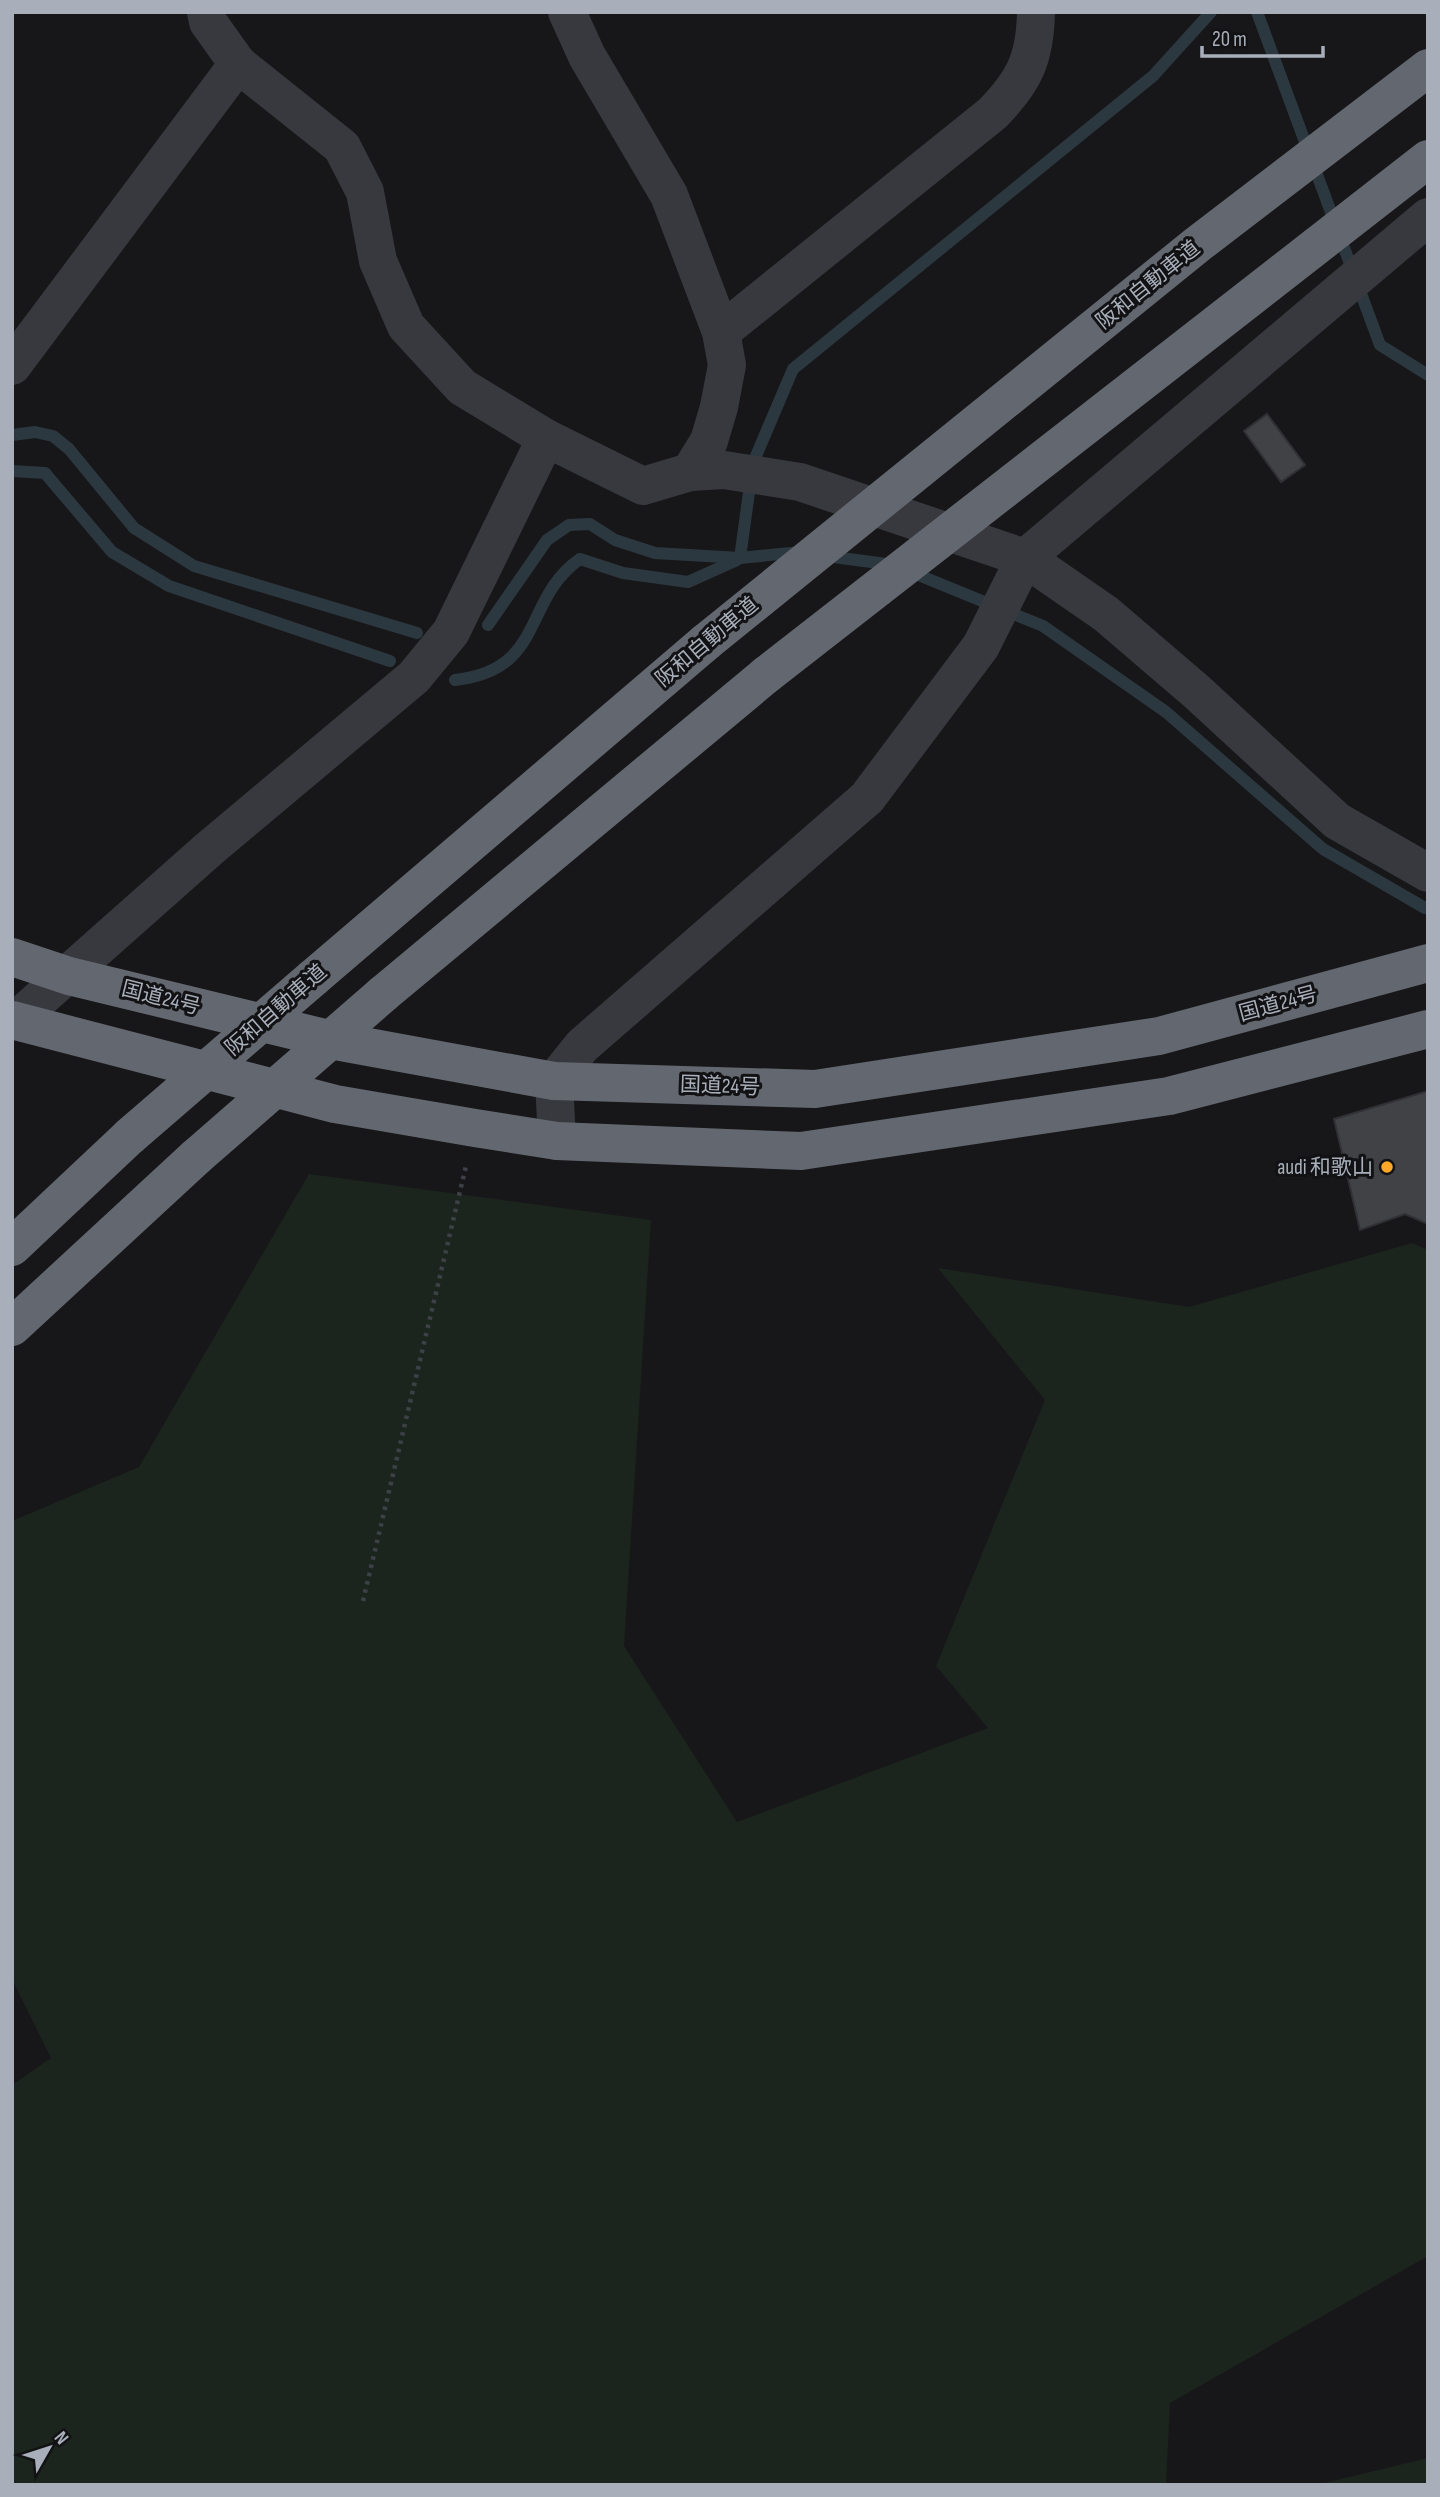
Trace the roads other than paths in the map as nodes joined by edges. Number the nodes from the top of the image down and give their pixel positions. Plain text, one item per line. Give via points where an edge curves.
1 (206, 12) edge
2 (567, 12) edge
3 (1036, 12) edge
4 (238, 64) junction
5 (1428, 68) edge
6 (1428, 159) edge
7 (1428, 217) edge
8 (721, 332) junction
9 (12, 366) edge
10 (545, 439) junction
11 (707, 471) junction
12 (1019, 569) junction
13 (1428, 873) edge
14 (12, 957) edge
15 (1428, 963) edge
16 (69, 976) junction
17 (14, 1021) edge
18 (1428, 1029) edge
19 (554, 1082) junction
20 (557, 1141) junction
21 (12, 1247) edge
22 (12, 1327) edge

1 - 4 street via 208,22
2 - 8 street via 587,56 669,195
3 - 8 street via 1036,41 1028,68 1007,98
4 - 9 street
4 - 10 street via 342,147 366,191 378,261 405,326 462,387
5 - 21 highway, 阪和自動車道, bridge via 1198,244 706,642 131,1136
6 - 22 highway, bridge via 766,675 383,994 196,1157
7 - 12 street
8 - 11 street via 727,365 709,440
10 - 11 street via 643,486
10 - 16 street via 451,632 414,677 209,849
11 - 12 street via 800,482
12 - 13 street via 1106,614 1337,821
12 - 19 street via 981,646 867,797 582,1046
14 - 16 highway, 国道24号
15 - 19 highway, 国道24号 via 1159,1036 816,1089
16 - 17 street
16 - 19 highway, 国道24号 via 341,1042
17 - 20 highway via 335,1104
18 - 20 highway via 1169,1096 801,1151
19 - 20 street

